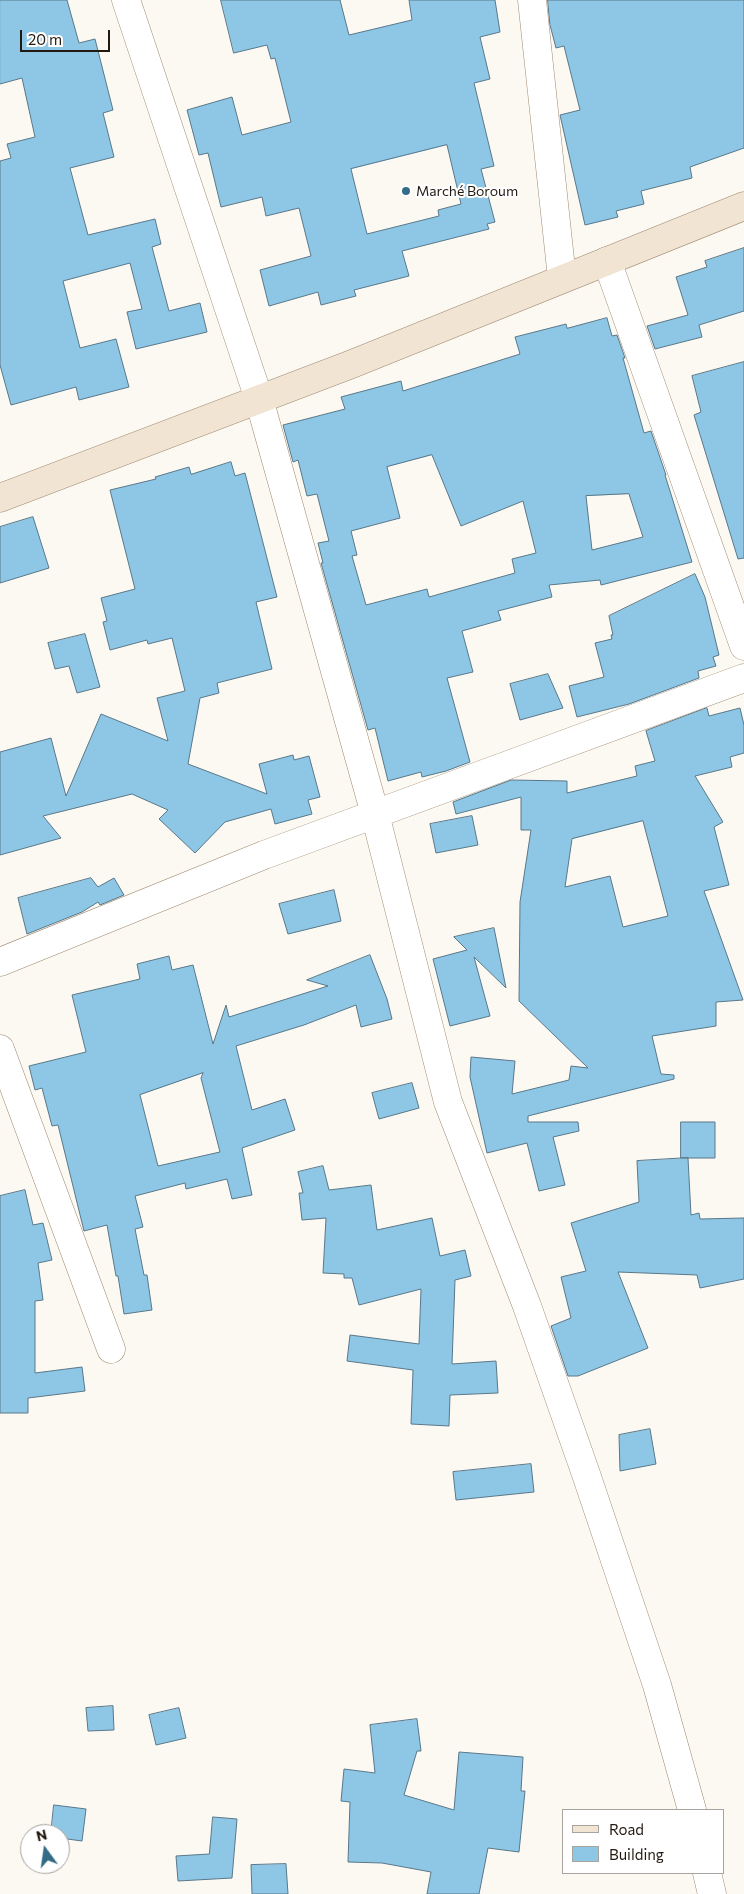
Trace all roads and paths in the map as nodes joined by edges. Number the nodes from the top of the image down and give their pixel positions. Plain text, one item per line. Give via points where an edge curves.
1 (126, 0) edge
2 (532, 0) edge
3 (744, 206) edge
4 (607, 262) junction
5 (562, 278) junction
6 (259, 399) junction
7 (0, 498) edge
8 (744, 646) edge
9 (744, 678) edge
10 (375, 814) junction
11 (0, 962) edge
12 (0, 1049) edge
13 (111, 1349) dead end
14 (692, 1809) edge
15 (707, 1874) edge
16 (712, 1894) edge

1 - 6 street
2 - 5 street
3 - 4 street
4 - 5 street
4 - 8 street
5 - 6 street
6 - 7 street
6 - 10 street
9 - 10 street
10 - 11 street via 264,855
10 - 14 street via 448,1102 586,1474 657,1684
12 - 13 street
15 - 16 street

